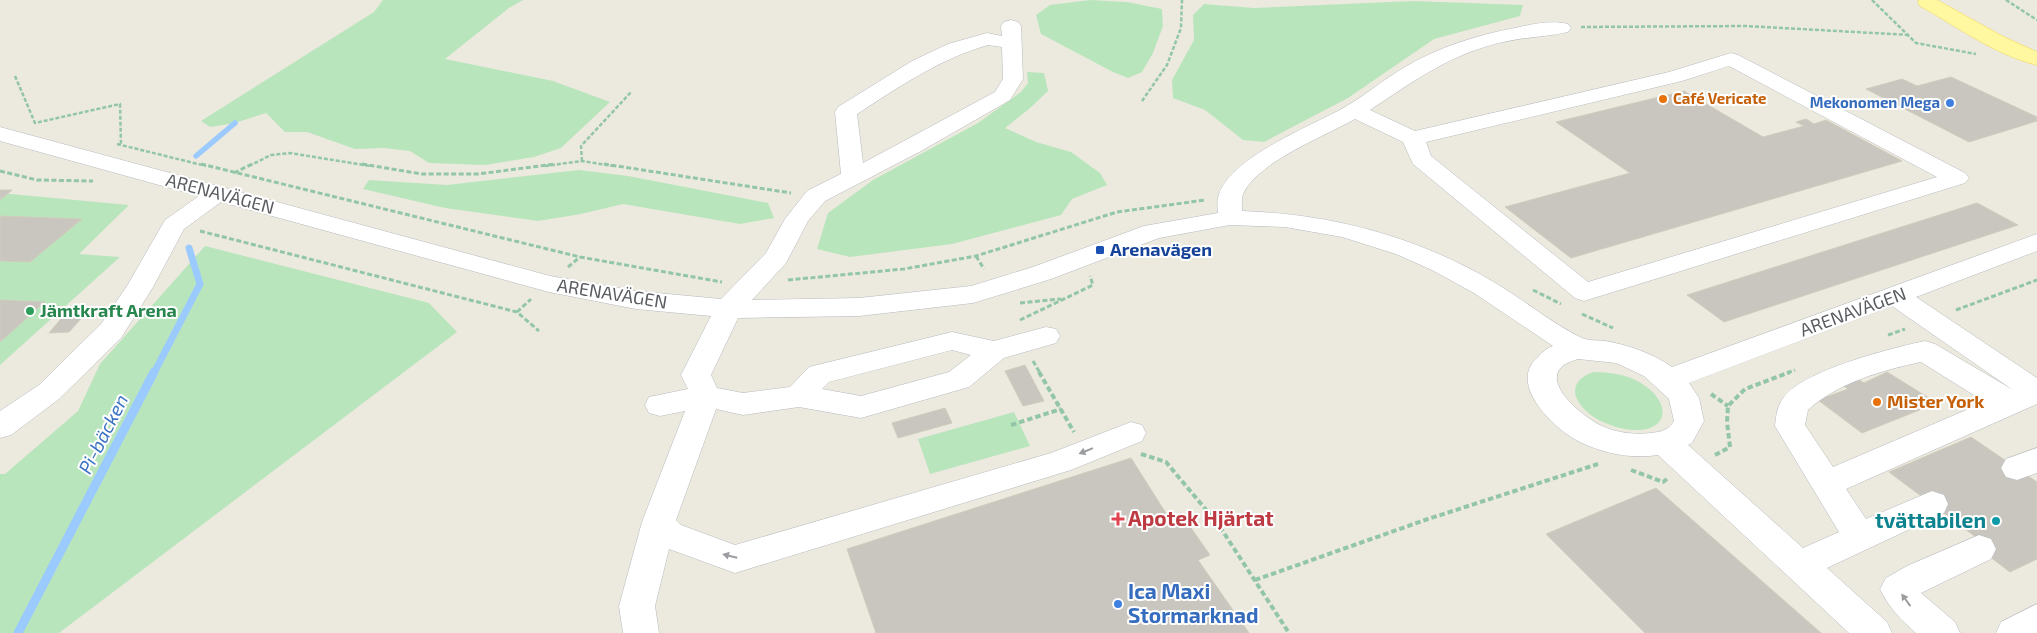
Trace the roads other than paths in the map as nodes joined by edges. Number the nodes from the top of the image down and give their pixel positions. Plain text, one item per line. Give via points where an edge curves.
1 (1922, 1) edge
2 (1561, 28) road end
3 (1974, 28) junction
4 (2037, 59) edge
5 (1354, 111) junction
6 (0, 134) edge
7 (1412, 138) junction
8 (854, 175) junction
9 (225, 183) junction
10 (1230, 209) junction
11 (2037, 242) edge
12 (1896, 296) junction
13 (728, 309) junction
14 (1035, 340) road end
15 (1578, 349) junction
16 (994, 351) junction
17 (1675, 377) junction
18 (706, 396) junction
19 (799, 396) junction
20 (2028, 396) edge
21 (660, 405) dead end
22 (0, 427) edge
23 (1118, 438) road end
24 (1664, 443) junction
25 (1826, 484) junction
26 (1932, 504) dead end
27 (659, 522) junction
28 (1860, 538) junction
29 (1979, 549) dead end
30 (1800, 565) junction
31 (2037, 620) edge
32 (641, 633) edge
33 (1874, 633) edge
34 (1942, 633) edge
35 (2014, 633) edge

1 - 3 main road
1 - 3 main road via 1962,4
2 - 5 street via 1505,35 1437,59 1413,71
3 - 4 main road via 1995,42
5 - 7 street
5 - 10 street via 1264,159 1233,190
6 - 9 street, ARENAVÄGEN
7 - 7 street via 1675,77 1731,59 1957,178 1584,292 1421,159
8 - 8 street via 1002,96 1013,79 1011,35 955,48 919,65 846,112
8 - 13 street via 816,196 797,219 777,257
9 - 13 street, ARENAVÄGEN via 549,284 636,300
9 - 22 street via 174,225 111,331 50,392
10 - 13 street, ARENAVÄGEN via 1153,230 1042,273 973,294 859,308
10 - 15 street, ARENAVÄGEN via 1346,230 1405,248 1484,287
11 - 12 street, ARENAVÄGEN
12 - 17 street, ARENAVÄGEN
12 - 20 street
13 - 18 street via 696,376
14 - 16 street
15 - 17 street, ARENAVÄGEN via 1625,355
15 - 24 street, ARENAVÄGEN via 1559,354 1545,366 1542,380 1546,396 1563,416 1591,434 1618,443 1640,446
16 - 19 street via 952,341 819,374
16 - 19 street via 959,380 861,407
17 - 24 street, ARENAVÄGEN via 1684,396 1689,421 1681,434
18 - 19 street via 743,404
18 - 21 street
18 - 27 street
20 - 25 street
20 - 25 street via 1925,350 1898,356 1811,390 1794,404 1790,426
23 -> 27 street via 1060,462 925,502 905,523 812,553 772,548 735,559 669,535
24 - 30 street
25 - 28 street
26 - 28 street
27 - 32 street via 637,606
28 - 30 street
34 -> 29 street via 1909,605 1898,589 1918,576
30 - 33 street
31 - 35 street

